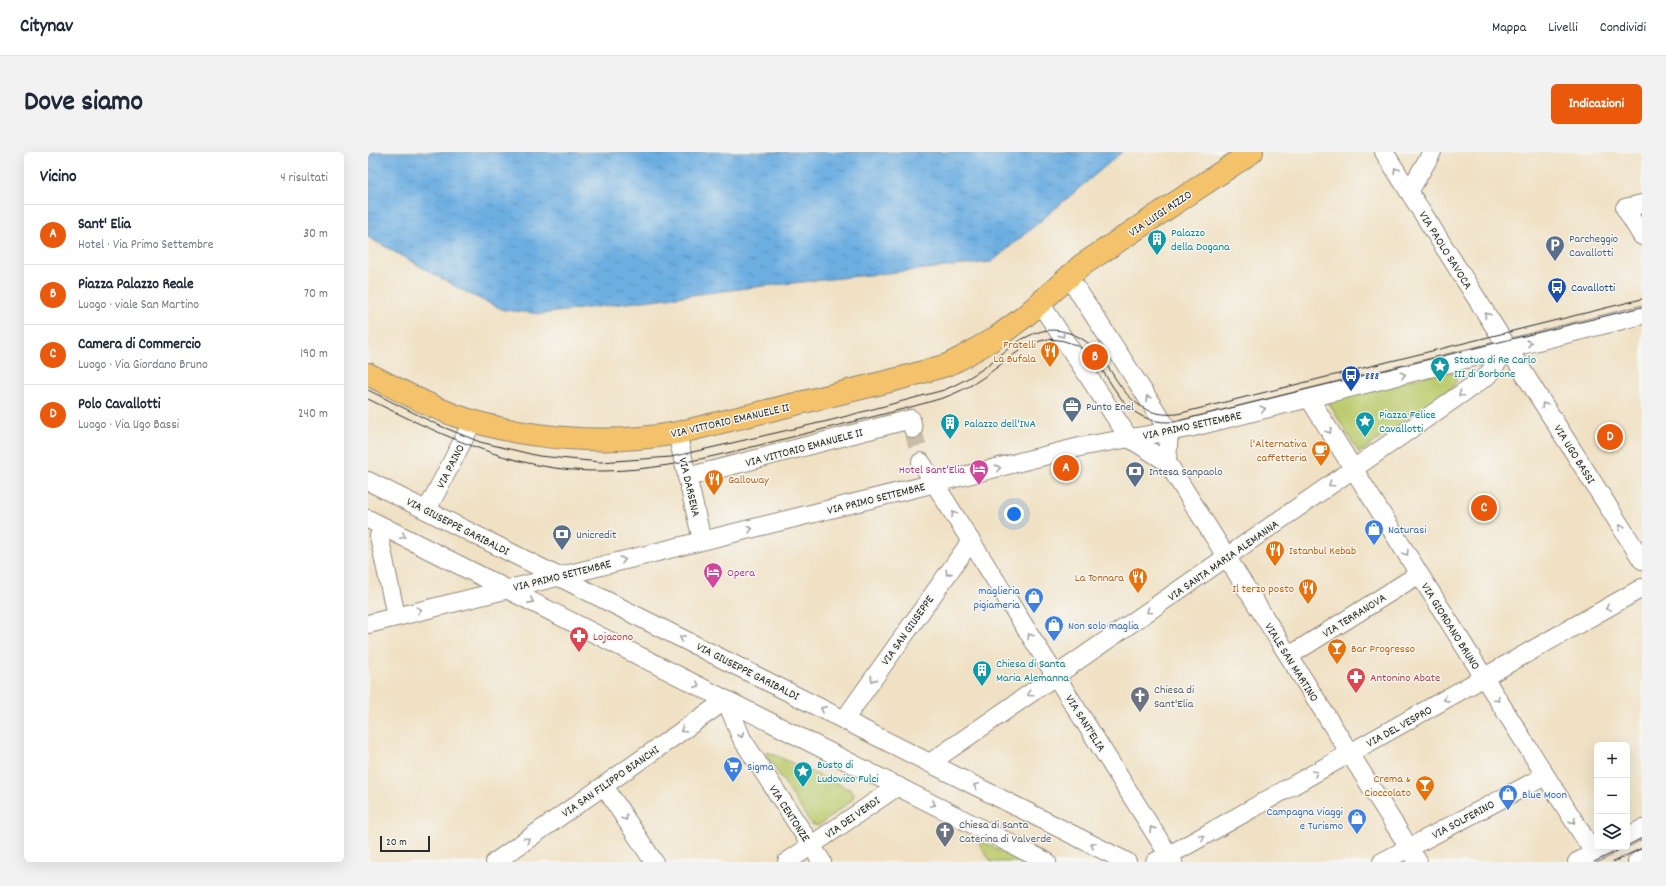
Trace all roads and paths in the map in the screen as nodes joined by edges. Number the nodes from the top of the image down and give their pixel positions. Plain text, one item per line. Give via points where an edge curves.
1 (1252, 152) edge
2 (1384, 152) edge
3 (1432, 152) edge
4 (1409, 192) junction
5 (1642, 204) edge
6 (1642, 236) edge
7 (1069, 277) junction
8 (1040, 303) junction
9 (1642, 315) edge
10 (1508, 348) junction
11 (368, 374) edge
12 (1309, 398) junction
13 (473, 421) junction
14 (913, 429) tunnel mouth
15 (1169, 431) junction
16 (677, 433) junction
17 (1129, 438) junction
18 (921, 462) tunnel mouth
19 (1167, 462) junction
20 (1353, 469) junction
21 (687, 477) junction
22 (368, 481) edge
23 (934, 484) junction
24 (427, 510) junction
25 (368, 519) edge
26 (377, 534) edge
27 (702, 540) junction
28 (971, 541) junction
29 (1227, 557) junction
30 (1642, 560) edge
31 (1419, 574) junction
32 (558, 576) junction
33 (1642, 588) edge
34 (507, 589) junction
35 (396, 616) junction
36 (368, 624) edge
37 (1289, 656) junction
38 (1056, 676) junction
39 (1484, 678) junction
40 (726, 700) junction
41 (844, 720) junction
42 (1349, 753) junction
43 (930, 763) junction
44 (1545, 776) junction
45 (604, 786) junction
46 (898, 786) junction
47 (1642, 829) edge
48 (1630, 835) edge
49 (1594, 841) edge
50 (811, 845) junction
51 (1601, 850) edge
52 (1413, 855) edge
53 (1642, 859) edge
54 (1166, 860) edge
55 (495, 862) edge
56 (654, 862) edge
57 (787, 862) edge
58 (822, 862) edge
59 (1047, 862) edge
60 (1127, 862) edge
61 (1382, 862) edge
62 (1577, 862) edge
63 (1637, 862) edge

1 - 7 main road, VIA LUIGI RIZZO
4 -> 2 street, VIA PAOLO SAVOCA
3 - 4 street
10 -> 4 street, VIA PAOLO SAVOCA
5 - 6 street via 1625,208
7 - 8 main road, VIA VITTORIO EMANUELE II
15 -> 7 street
8 - 16 main road, VIA VITTORIO EMANUELE II via 997,337 947,365
8 -> 17 street
10 -> 9 street, VIA PRIMO SETTEMBRE
12 -> 10 street, VIA PRIMO SETTEMBRE
10 -> 20 street, VIA SANTA MARIA ALEMANNA via 1487,376
30 -> 10 street, VIA UGO BASSI
11 - 13 main road, VIA VITTORIO EMANUELE II via 436,407
15 -> 12 street, VIA PRIMO SETTEMBRE
12 -> 20 street, VIA GIORDANO BRUNO
13 - 16 main road, VIA VITTORIO EMANUELE II via 511,430 588,439 636,439
13 - 24 street, VIA PAINO
14 - 21 street, VIA VITTORIO EMANUELE II via 911,419
15 - 17 street, VIA PRIMO SETTEMBRE
15 - 19 street
16 - 21 street, VIA DARSENA
17 - 19 street
23 -> 17 street, VIA PRIMO SETTEMBRE via 1084,446
18 - 23 street, VIA SANT'ELIA
19 - 29 street, VIALE SAN MARTINO
20 -> 29 street, VIA SANTA MARIA ALEMANNA
20 -> 31 street, VIA GIORDANO BRUNO
21 - 27 street, VIA DARSENA
22 - 24 street, VIA GIUSEPPE GARIBALDI
27 -> 23 street, VIA PRIMO SETTEMBRE
28 -> 23 street, VIA SANT'ELIA
24 - 32 street, VIA GIUSEPPE GARIBALDI
25 - 26 street
26 -> 34 street
26 - 35 street
32 -> 27 street, VIA PRIMO SETTEMBRE
38 -> 28 street, VIA SANT'ELIA
28 -> 41 street, VIA SAN GIUSEPPE
29 - 37 street, VIALE SAN MARTINO
29 -> 38 street, VIA SANTA MARIA ALEMANNA
31 - 37 street, VIA TERRANOVA
31 - 39 street, VIA GIORDANO BRUNO
32 - 34 street, VIA PRIMO SETTEMBRE
41 -> 32 street, VIA GIUSEPPE GARIBALDI
33 -> 39 street, VIA DEL VESPRO
35 -> 34 street, VIA PRIMO SETTEMBRE
34 -> 40 street
35 - 36 street, VIA PRIMO SETTEMBRE
37 - 42 street, VIALE SAN MARTINO
38 -> 43 street, VIA SANTA MARIA ALEMANNA
54 -> 38 street, VIA SANT'ELIA
39 -> 42 street, VIA DEL VESPRO
39 -> 44 street, VIA GIORDANO BRUNO
40 -> 45 street, VIA SAN FILIPPO BIANCHI
40 - 46 street
40 -> 50 street, VIA CENTONZE via 742,739
41 - 43 street, VIA GIUSEPPE GARIBALDI
42 - 52 street, VIALE SAN MARTINO
54 -> 42 street, VIA DEL VESPRO
60 -> 43 street, VIA GIUSEPPE GARIBALDI
44 -> 49 street, VIA GIORDANO BRUNO
44 - 52 street, VIA SOLFERINO
55 -> 45 street, VIA SAN FILIPPO BIANCHI
45 -> 56 street
46 - 50 street, VIA DEI VERDI
46 -> 59 street
47 - 48 street
50 - 57 street, VIA DEI VERDI
50 - 58 street, VIA CENTONZE
51 - 62 street
52 - 61 street, VIA SOLFERINO
53 - 63 street

